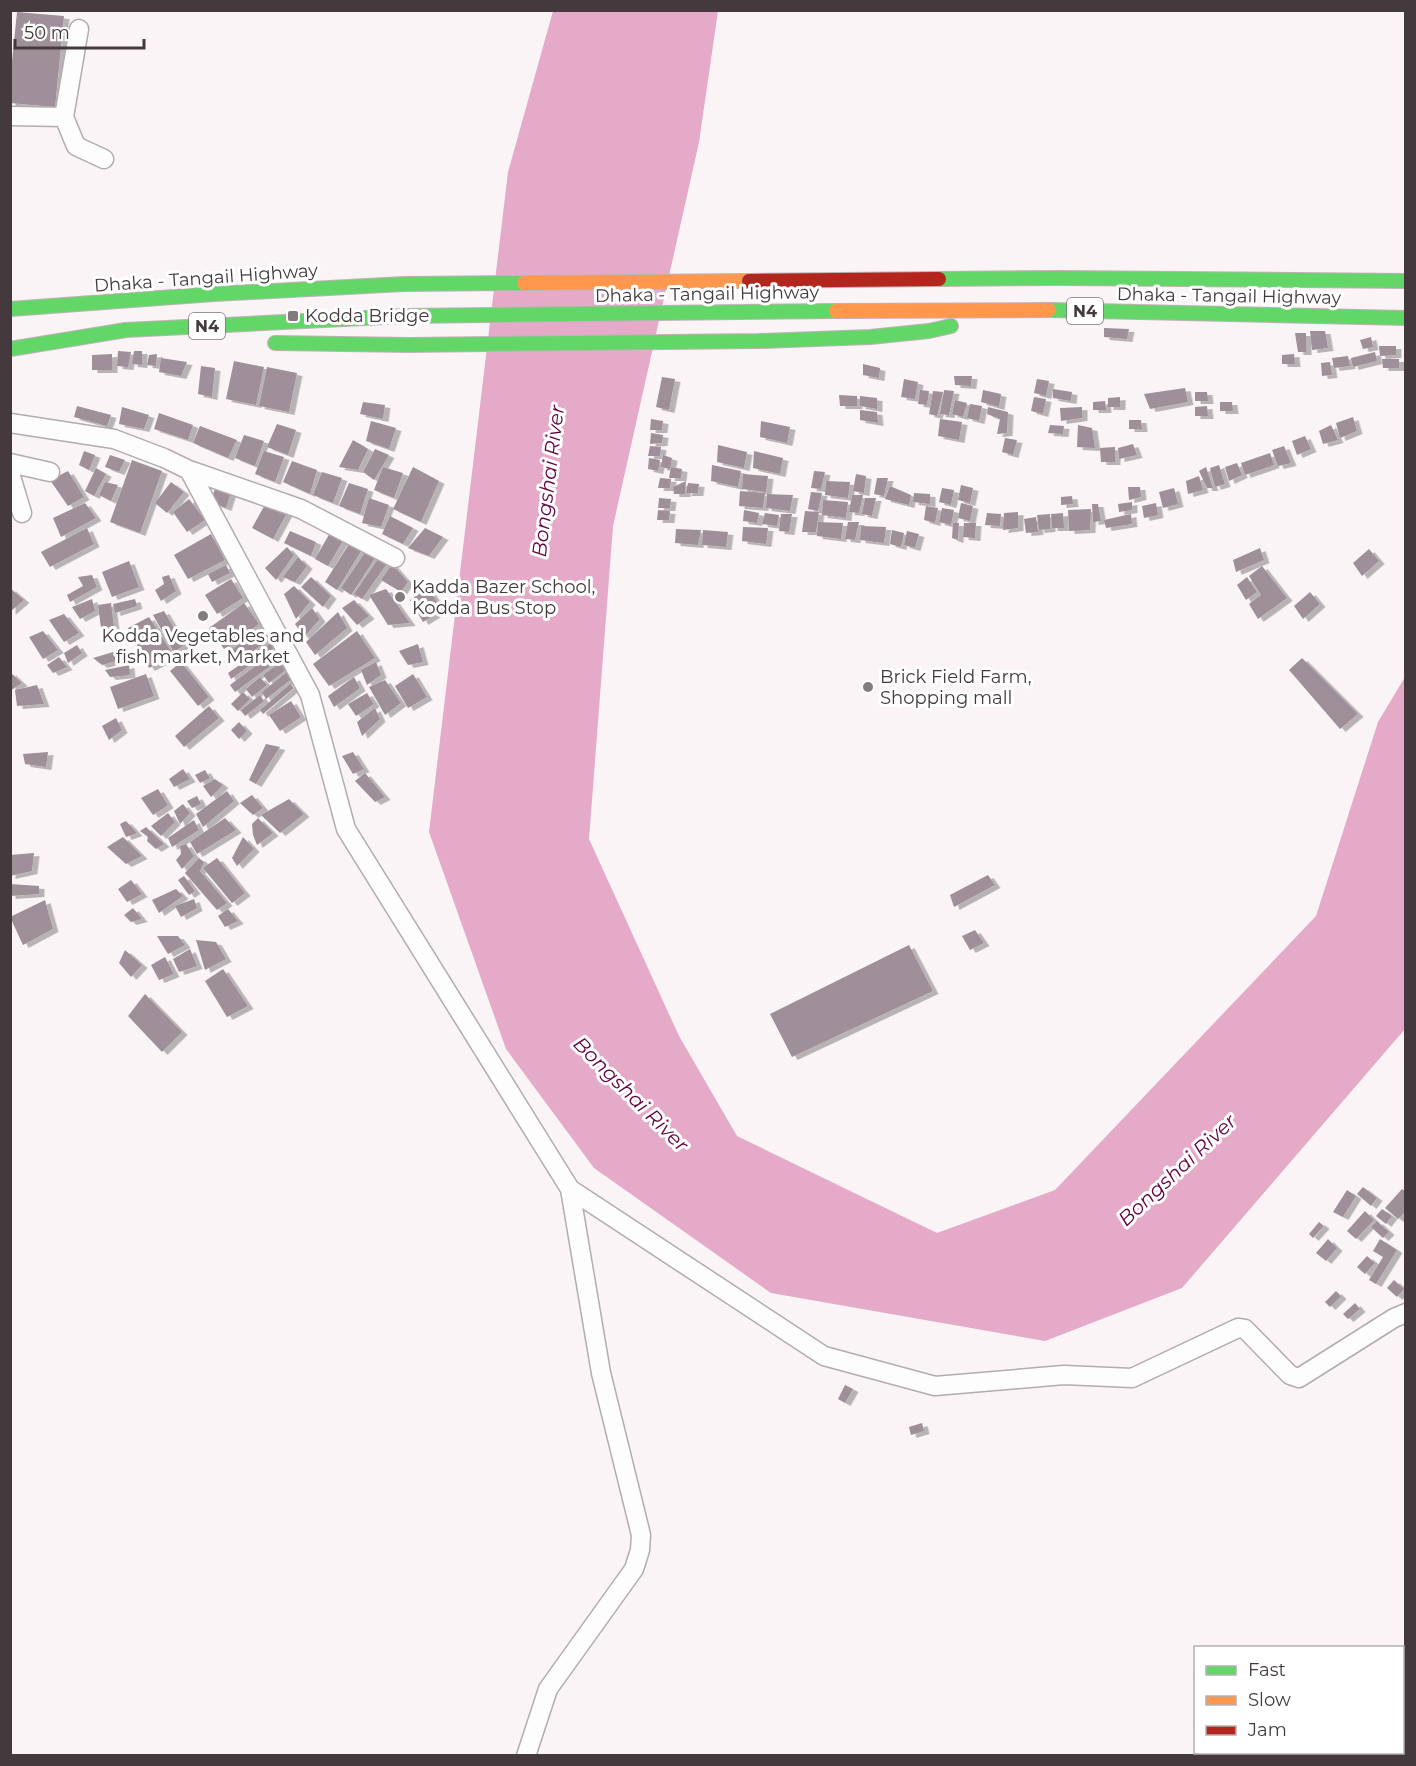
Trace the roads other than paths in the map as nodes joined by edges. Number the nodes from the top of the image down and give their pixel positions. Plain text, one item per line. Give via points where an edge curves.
1 (79, 29) dead end
2 (10, 116) edge
3 (64, 117) junction
4 (104, 159) dead end
5 (1406, 281) edge
6 (10, 309) edge
7 (1023, 309) junction
8 (1406, 318) edge
9 (139, 330) junction
10 (183, 340) dead end
11 (262, 342) dead end
12 (10, 349) edge
13 (10, 423) edge
14 (10, 463) edge
15 (189, 470) junction
16 (50, 471) dead end
17 (10, 473) edge
18 (22, 513) dead end
19 (394, 558) dead end
20 (570, 1189) junction
21 (1406, 1313) edge
22 (526, 1755) edge

1 - 3 street
2 - 3 street
3 - 4 street via 76,146
5 - 6 highway, Dhaka - Tangail Highway / N4 via 1060,278 404,284
7 - 8 highway, Dhaka - Tangail Highway / N4
7 - 9 highway, Dhaka - Tangail Highway / N4 via 405,316
7 - 11 highway via 928,331 870,338 409,345
9 - 10 highway via 161,339
9 - 12 highway, Dhaka - Tangail Highway / N4
13 - 15 street via 114,439
14 - 16 street
15 - 19 street via 302,509
15 - 20 street via 310,695 346,829
17 - 18 street
20 - 21 street via 824,1356 934,1386 1064,1375 1132,1378 1238,1328 1245,1329 1290,1375 1299,1378
20 - 22 street via 602,1373 641,1535 640,1550 634,1569 548,1689

